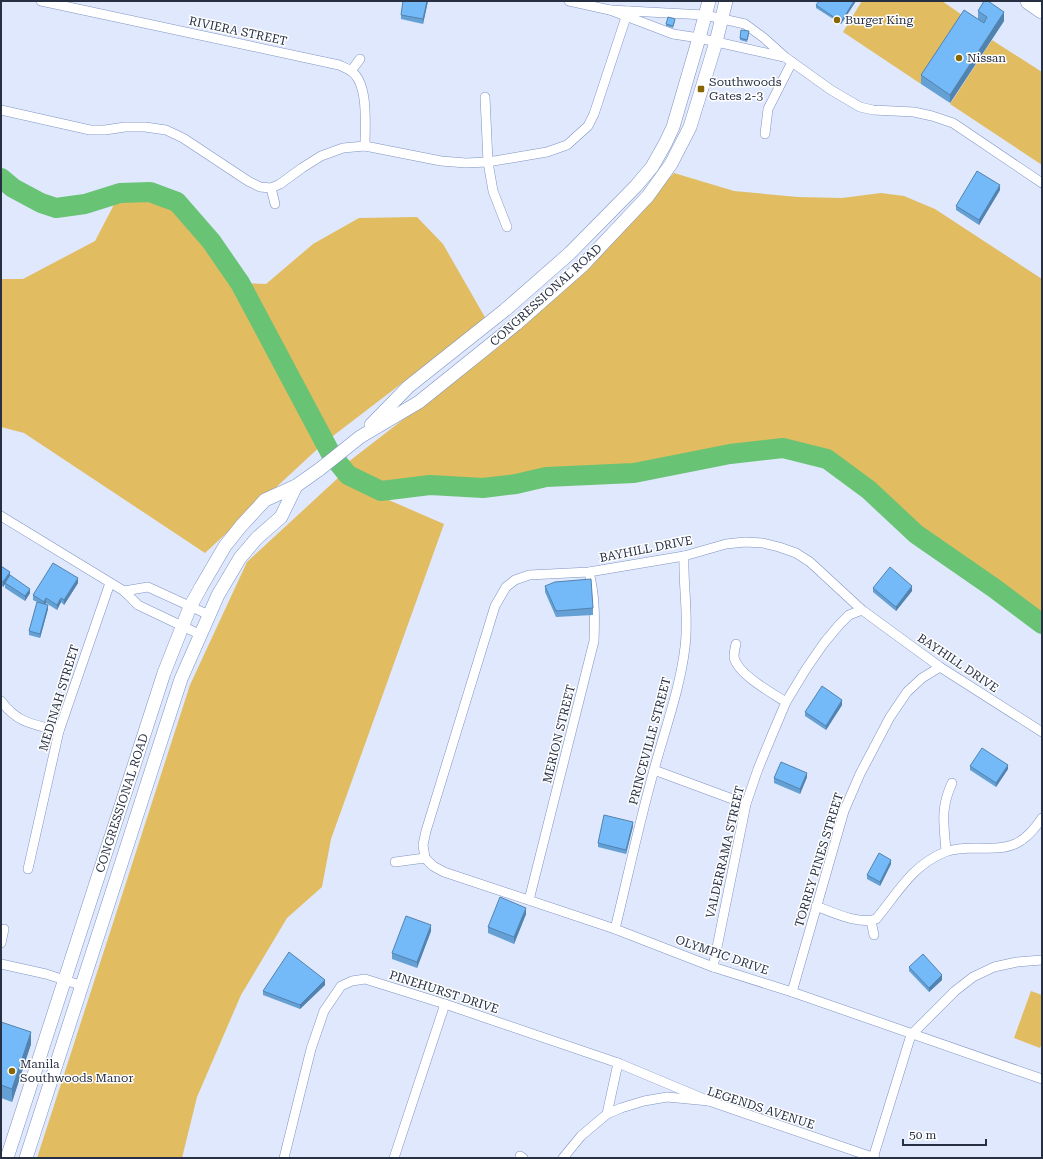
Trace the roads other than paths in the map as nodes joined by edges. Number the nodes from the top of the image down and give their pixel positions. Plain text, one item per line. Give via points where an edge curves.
1 (41, 1) edge
2 (569, 1) edge
3 (709, 1) edge
4 (726, 1) edge
5 (1029, 1) edge
6 (1042, 10) edge
7 (627, 14) junction
8 (705, 15) junction
9 (721, 20) junction
10 (699, 38) junction
11 (716, 42) junction
12 (360, 59) dead end
13 (788, 60) junction
14 (351, 71) junction
15 (485, 97) dead end
16 (1, 110) edge
17 (766, 134) dead end
18 (365, 146) junction
19 (488, 162) junction
20 (1042, 183) edge
21 (271, 188) junction
22 (276, 204) dead end
23 (507, 228) dead end
24 (359, 438) junction
25 (296, 486) junction
26 (1, 516) edge
27 (684, 556) junction
28 (589, 572) junction
29 (110, 583) junction
30 (124, 591) junction
31 (190, 607) junction
32 (862, 610) junction
33 (209, 615) junction
34 (182, 627) junction
35 (201, 635) junction
36 (736, 644) dead end
37 (940, 667) junction
38 (1, 701) edge
39 (786, 702) junction
40 (59, 731) junction
41 (1042, 732) edge
42 (654, 770) junction
43 (952, 783) dead end
44 (746, 804) junction
45 (1042, 818) edge
46 (946, 851) junction
47 (425, 858) junction
48 (395, 862) dead end
49 (28, 870) dead end
50 (529, 900) junction
51 (816, 906) junction
52 (871, 921) junction
53 (4, 929) dead end
54 (614, 929) junction
55 (874, 935) dead end
56 (1, 943) edge
57 (1042, 960) edge
58 (1, 964) edge
59 (713, 967) junction
60 (65, 980) junction
61 (83, 986) junction
62 (792, 992) junction
63 (445, 1004) junction
64 (911, 1035) junction
65 (618, 1063) junction
66 (1042, 1079) edge
67 (709, 1101) junction
68 (607, 1114) junction
69 (7, 1158) edge
70 (26, 1158) edge
71 (284, 1158) edge
72 (394, 1158) edge
73 (563, 1158) edge
74 (874, 1158) edge

1 - 14 street, RIVIERA STREET via 326,62
2 - 7 street
3 - 8 main road, CONGRESSIONAL ROAD
4 - 9 main road, CONGRESSIONAL ROAD
5 - 6 highway
7 - 8 street
7 - 10 street via 673,34
7 - 19 street via 588,126 567,145 547,152
8 - 9 street
8 - 10 main road, CONGRESSIONAL ROAD
9 - 11 main road, CONGRESSIONAL ROAD
9 - 13 street via 745,24
10 - 11 street
10 - 24 main road, CONGRESSIONAL ROAD via 672,127 658,157 636,186 570,253 505,310 408,387
11 - 13 street
11 - 24 main road, CONGRESSIONAL ROAD via 690,127 671,164 648,196 583,265 516,324 419,402
12 - 14 street
13 - 17 street via 768,109
13 - 20 street via 860,107 914,112 953,123
14 - 18 street via 363,92
15 - 19 street
16 - 21 street via 90,130 125,127 166,130 183,138 248,181 260,187
18 - 19 street via 441,161
18 - 21 street via 343,148 321,156
19 - 23 street via 493,191
21 - 22 street
24 - 25 main road, CONGRESSIONAL ROAD
25 - 31 main road, CONGRESSIONAL ROAD via 265,500 241,526 225,546
25 - 33 main road, CONGRESSIONAL ROAD via 281,517 257,538 240,558 218,594
26 - 29 street
27 - 28 street, BAYHILL DRIVE
27 - 32 street, BAYHILL DRIVE via 726,544 745,542 779,547 796,553 810,562
27 - 42 street, PRINCEVILLE STREET via 687,621 685,646 680,676
28 - 47 street, BAYHILL DRIVE via 530,575 515,580 501,595 495,606 426,831 423,845
28 - 50 street, MERION STREET via 596,616 594,641
29 - 30 street
29 - 40 street, MEDINAH STREET
30 - 31 street via 148,587
30 - 34 street via 138,605
31 - 33 street
31 - 34 main road, CONGRESSIONAL ROAD
32 - 37 street, BAYHILL DRIVE
32 - 39 street, VALDERRAMA STREET via 849,615 839,625 806,669
33 - 35 main road, CONGRESSIONAL ROAD
34 - 35 street
34 - 60 main road, CONGRESSIONAL ROAD via 164,673
35 - 61 main road, CONGRESSIONAL ROAD via 181,679
36 - 39 street via 734,657 739,667 751,679
37 - 41 street, BAYHILL DRIVE
37 - 51 street, TORREY PINES STREET via 922,678 907,692 875,744 844,812
38 - 40 street via 17,718
39 - 44 street, VALDERRAMA STREET
40 - 49 street, MEDINAH STREET
42 - 44 street
42 - 54 street, PRINCEVILLE STREET
43 - 46 street via 943,811
44 - 59 street, VALDERRAMA STREET
45 - 46 street via 1035,828 1015,845 1000,849 969,848
46 - 52 street via 921,866 901,886 876,920
47 - 48 street
47 - 50 street, OLYMPIC DRIVE via 444,872
50 - 54 street, OLYMPIC DRIVE
51 - 52 street
51 - 62 street, TORREY PINES STREET
52 - 55 street
53 - 56 street
54 - 59 street, OLYMPIC DRIVE
57 - 64 street via 994,967 973,977 955,991
58 - 60 street
59 - 62 street, OLYMPIC DRIVE
60 - 61 street
60 - 69 main road, CONGRESSIONAL ROAD
61 - 70 main road, CONGRESSIONAL ROAD
62 - 64 street, OLYMPIC DRIVE
63 - 65 street, PINEHURST DRIVE
63 - 71 street, PINEHURST DRIVE via 365,979 341,986 324,1011 317,1029
63 - 72 street
64 - 66 street, OLYMPIC DRIVE
64 - 74 street, LEGENDS AVENUE
65 - 67 street, PINEHURST DRIVE
65 - 68 street
67 - 68 street, LEGENDS AVENUE via 667,1097 644,1101
67 - 74 street, LEGENDS AVENUE
68 - 73 street, LEGENDS AVENUE via 581,1136

